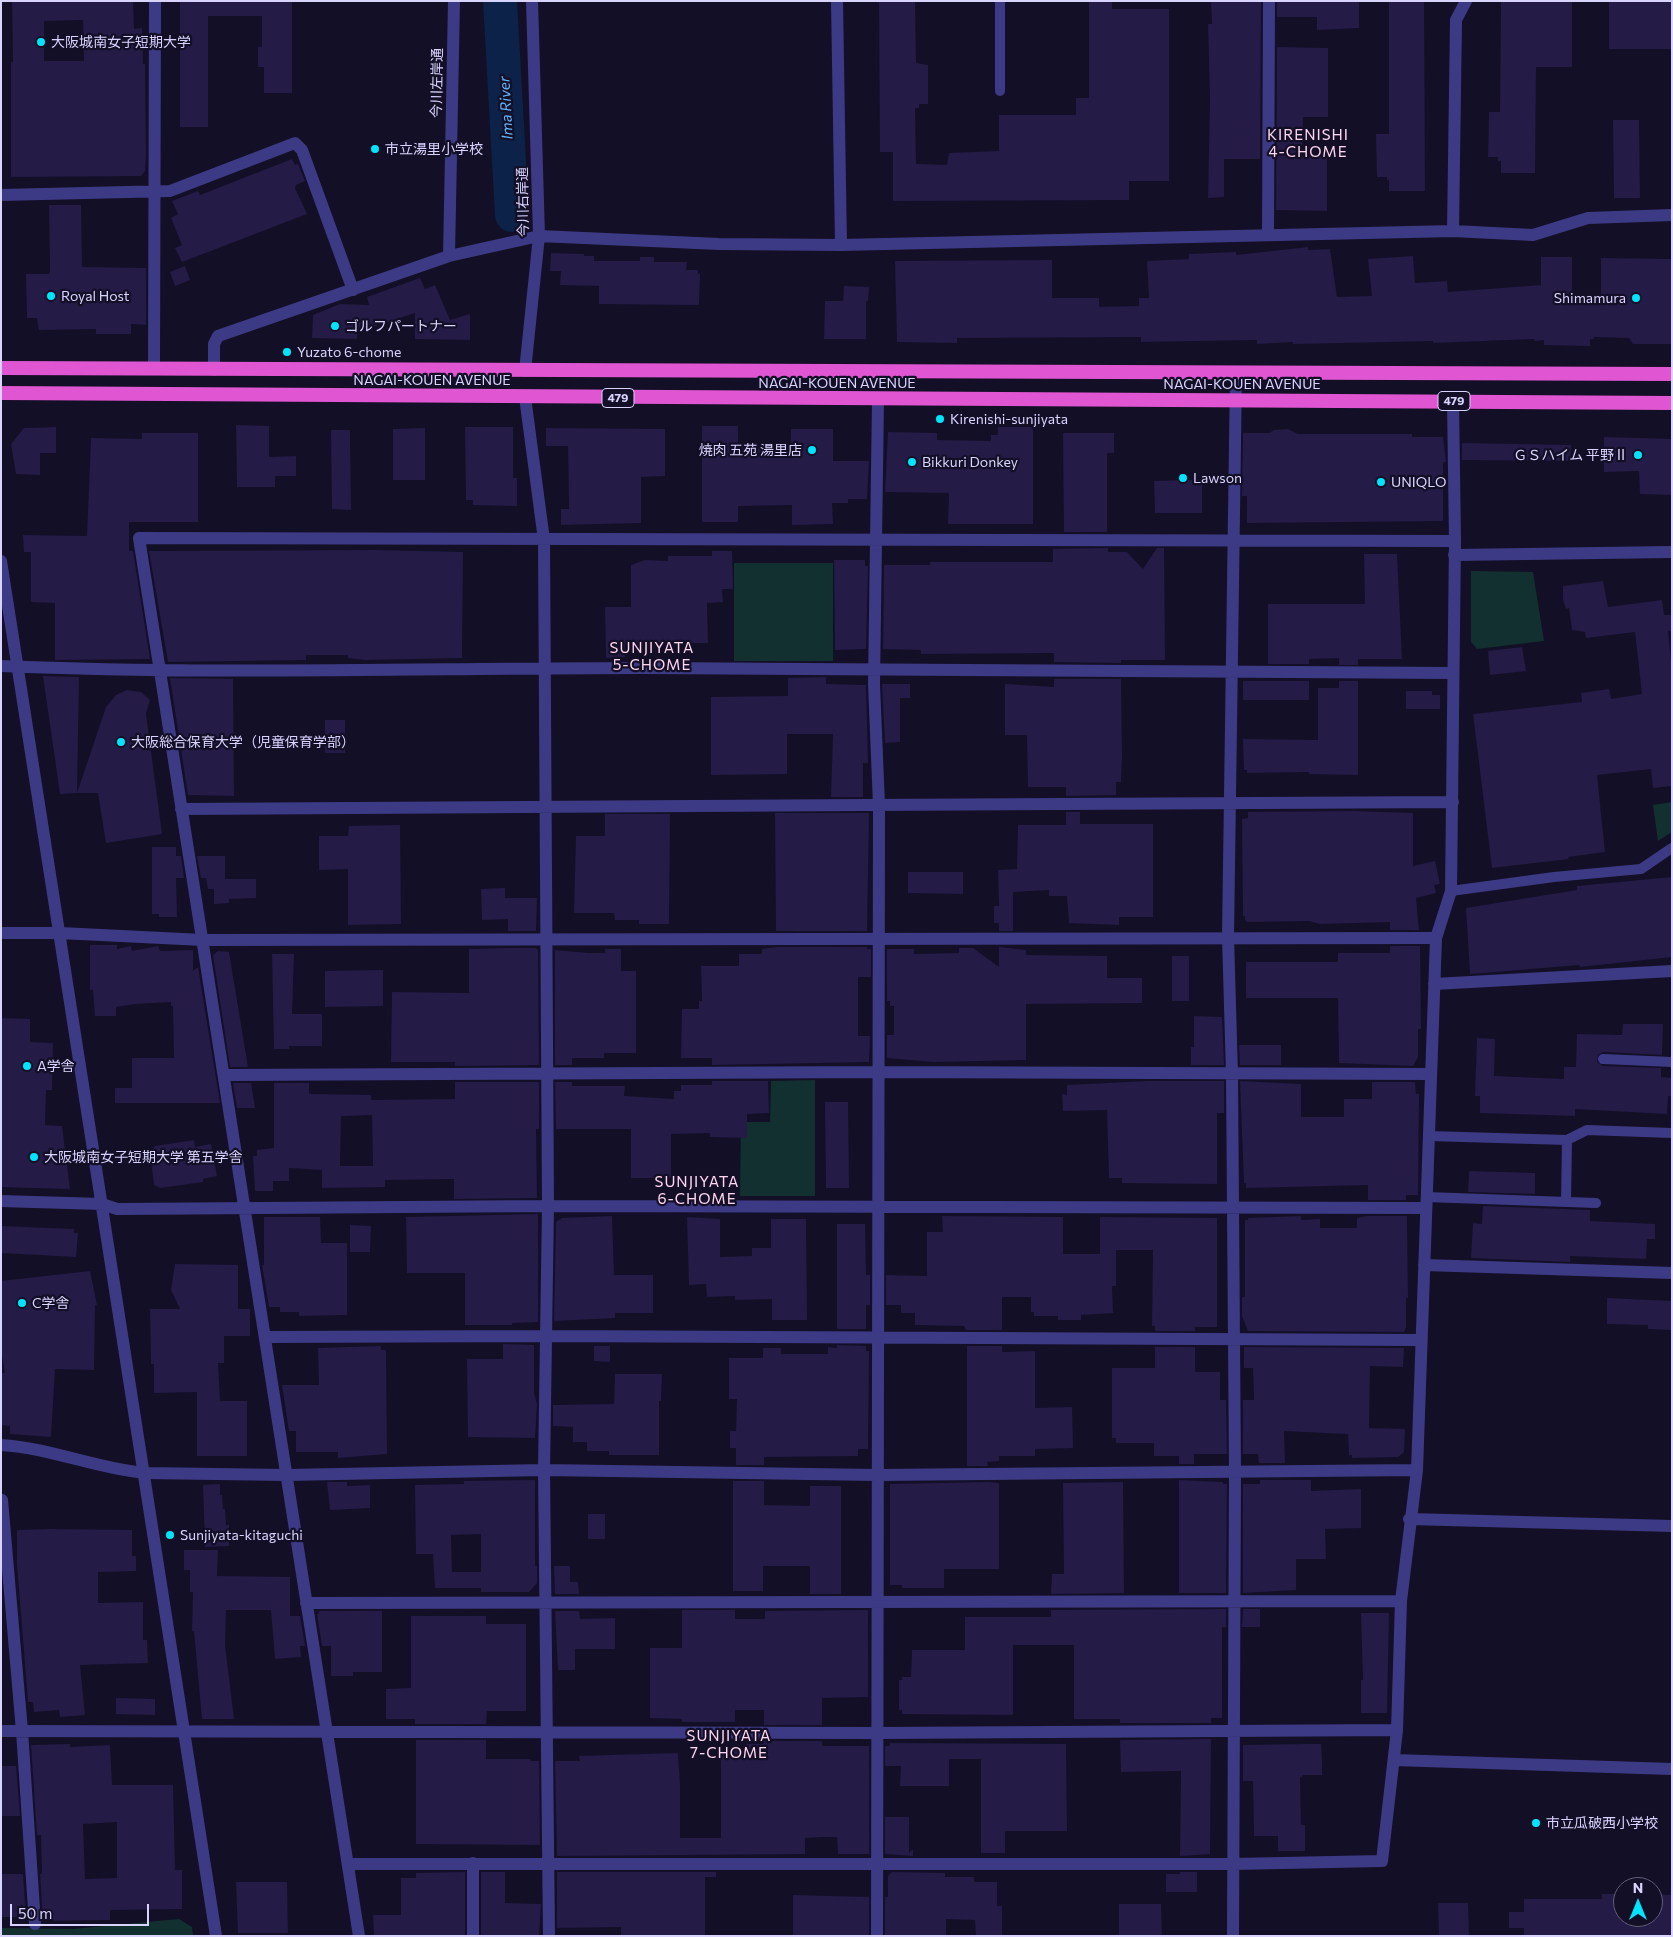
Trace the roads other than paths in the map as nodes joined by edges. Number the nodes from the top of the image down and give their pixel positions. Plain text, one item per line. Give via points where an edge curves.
1 (155, 1) edge
2 (454, 1) edge
3 (532, 1) edge
4 (837, 1) edge
5 (1000, 1) edge
6 (1269, 1) edge
7 (1466, 1) edge
8 (1000, 91) dead end
9 (153, 191) junction
10 (1, 195) edge
11 (1672, 215) edge
12 (1453, 231) junction
13 (1268, 235) junction
14 (539, 236) junction
15 (841, 245) junction
16 (448, 256) junction
17 (353, 290) junction
18 (1, 368) edge
19 (154, 369) junction
20 (214, 370) junction
21 (525, 371) junction
22 (1236, 373) junction
23 (1672, 374) edge
24 (1, 393) edge
25 (525, 398) junction
26 (878, 400) junction
27 (1236, 400) junction
28 (1453, 401) junction
29 (1672, 402) edge
30 (878, 538) junction
31 (544, 540) junction
32 (1233, 541) junction
33 (1455, 541) junction
34 (1672, 552) edge
35 (1454, 555) junction
36 (1, 561) edge
37 (1, 666) edge
38 (18, 667) junction
39 (544, 668) junction
40 (874, 668) junction
41 (160, 671) junction
42 (1232, 673) junction
43 (1452, 673) junction
44 (1453, 802) junction
45 (545, 804) junction
46 (1230, 804) junction
47 (879, 805) junction
48 (181, 809) junction
49 (1672, 848) edge
50 (1451, 891) junction
51 (1, 933) edge
52 (60, 933) junction
53 (1229, 938) junction
54 (1436, 938) junction
55 (546, 939) junction
56 (879, 939) junction
57 (203, 940) junction
58 (1672, 971) edge
59 (1434, 984) junction
60 (1603, 1059) dead end
61 (1672, 1062) edge
62 (879, 1072) junction
63 (1430, 1074) junction
64 (224, 1075) junction
65 (546, 1075) junction
66 (1232, 1075) junction
67 (1672, 1133) edge
68 (1428, 1136) junction
69 (1567, 1140) junction
70 (1, 1201) edge
71 (1426, 1202) junction
72 (1566, 1202) junction
73 (1596, 1203) dead end
74 (102, 1204) junction
75 (548, 1206) junction
76 (878, 1206) junction
77 (1232, 1207) junction
78 (245, 1209) junction
79 (1424, 1265) junction
80 (1672, 1273) edge
81 (546, 1336) junction
82 (265, 1338) junction
83 (879, 1339) junction
84 (1233, 1339) junction
85 (1420, 1340) junction
86 (1, 1445) edge
87 (544, 1470) junction
88 (1417, 1470) junction
89 (144, 1473) junction
90 (1235, 1473) junction
91 (287, 1475) junction
92 (877, 1475) junction
93 (2, 1500) edge
94 (1410, 1519) junction
95 (1672, 1526) edge
96 (1401, 1601) junction
97 (1235, 1602) junction
98 (546, 1603) junction
99 (306, 1604) junction
100 (878, 1604) junction
101 (186, 1730) junction
102 (1398, 1730) junction
103 (1, 1731) edge
104 (22, 1731) junction
105 (325, 1731) junction
106 (548, 1731) junction
107 (878, 1733) junction
108 (1234, 1733) junction
109 (1394, 1760) junction
110 (1672, 1769) edge
111 (549, 1862) junction
112 (878, 1862) junction
113 (472, 1863) junction
114 (348, 1864) junction
115 (1233, 1864) junction
116 (35, 1924) dead end
117 (216, 1936) edge
118 (358, 1936) edge
119 (473, 1936) edge
120 (550, 1936) edge
121 (877, 1936) edge
122 (1233, 1936) edge

1 - 9 street
2 - 16 street, 今川左岸通
3 - 14 street, 今川右岸通
4 - 15 street
5 - 8 lane
6 - 13 street
7 - 12 street via 1456,20
9 - 10 street
9 - 17 street via 170,191 295,144 302,150
9 - 19 street
11 - 12 street via 1588,218 1533,234
12 - 13 street
13 - 15 street
14 - 15 street via 719,244
14 - 16 street
14 - 21 street, 今川右岸通
16 - 17 street
17 - 20 street via 218,336 214,344
18 - 19 highway, NAGAI-KOUEN AVENUE / 479
19 - 20 highway, NAGAI-KOUEN AVENUE / 479
20 - 21 highway, NAGAI-KOUEN AVENUE / 479
21 - 22 highway, NAGAI-KOUEN AVENUE / 479
22 - 23 highway, NAGAI-KOUEN AVENUE / 479
22 - 27 street
24 - 25 highway, NAGAI-KOUEN AVENUE / 479
25 - 26 highway, NAGAI-KOUEN AVENUE / 479
25 - 31 street
26 - 27 highway, NAGAI-KOUEN AVENUE / 479
26 - 30 street
27 - 28 highway, NAGAI-KOUEN AVENUE / 479
27 - 32 street
28 - 29 highway, NAGAI-KOUEN AVENUE / 479
28 - 33 street
30 - 31 street
30 - 32 street
30 - 40 street
31 - 39 street
31 - 41 street via 139,538
32 - 33 street
32 - 42 street
33 - 35 street
34 - 35 street
35 - 43 street
36 - 38 street
37 - 38 street
38 - 41 street
38 - 52 street
39 - 40 street
39 - 41 street
39 - 45 street
40 - 42 street
40 - 47 street
41 - 48 street
42 - 43 street
42 - 46 street
43 - 44 street
44 - 46 street
44 - 50 street
45 - 47 street
45 - 48 street
45 - 55 street
46 - 47 street
46 - 53 street
47 - 56 street
48 - 57 street
49 - 50 lane via 1641,869
50 - 54 street
51 - 52 street
52 - 57 street
52 - 74 street
53 - 54 street
53 - 56 street
53 - 66 street
54 - 59 street
55 - 56 street
55 - 57 street
55 - 65 street
56 - 62 street
57 - 64 street
58 - 59 street
59 - 63 street
60 - 61 lane
62 - 65 street
62 - 66 street
62 - 76 street
63 - 66 street
63 - 68 street
64 - 65 street
64 - 78 street
65 - 75 street
66 - 77 street
67 - 69 lane via 1587,1130
68 - 69 lane
68 - 71 street
69 - 72 lane
70 - 74 street
71 - 72 lane
71 - 77 street
71 - 79 street
72 - 73 lane
74 - 78 street via 117,1209
74 - 89 street
75 - 76 street
75 - 78 street
75 - 81 street
76 - 77 street
76 - 83 street
77 - 84 street
78 - 82 street
79 - 80 street
79 - 85 street
81 - 82 street
81 - 83 street
81 - 87 street
82 - 91 street
83 - 84 street
83 - 92 street
84 - 85 street
84 - 90 street
85 - 88 street
86 - 89 street via 31,1447
87 - 91 street
87 - 92 street
87 - 98 street
88 - 90 street
88 - 94 street
89 - 91 street
89 - 101 street
90 - 92 street
90 - 97 street
91 - 99 street
92 - 100 street
93 - 104 street
94 - 95 street
94 - 96 street
96 - 97 street
96 - 102 street
97 - 100 street
97 - 108 street
98 - 99 street
98 - 100 street
98 - 106 street
99 - 105 street
100 - 107 street
101 - 104 street
101 - 105 street
101 - 117 street
102 - 108 street
102 - 109 street
103 - 104 street
104 - 116 street
105 - 106 street
105 - 114 street
106 - 107 street
106 - 111 street
107 - 108 street
107 - 112 street
108 - 115 street
109 - 110 street
109 - 115 street via 1382,1862
111 - 112 street
111 - 113 street
111 - 120 street
112 - 115 street
112 - 121 street
113 - 114 street
113 - 119 street
114 - 118 street
115 - 122 street

